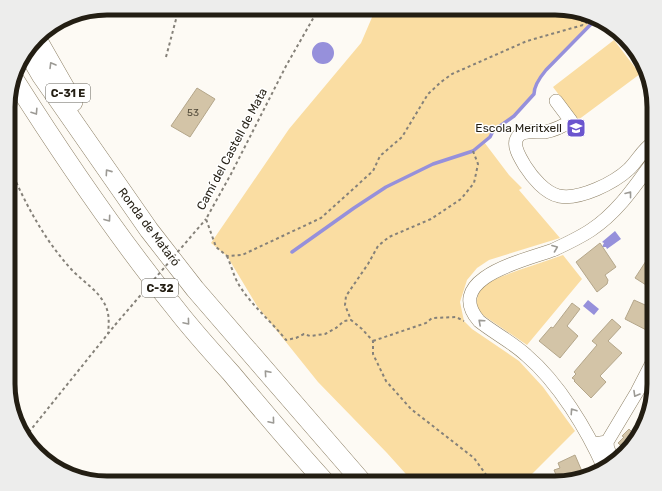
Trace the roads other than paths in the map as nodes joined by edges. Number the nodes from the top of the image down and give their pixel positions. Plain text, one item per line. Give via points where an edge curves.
1 (40, 44) edge
2 (30, 57) edge
3 (18, 85) edge
4 (556, 101) dead end
5 (647, 147) edge
6 (93, 151) junction
7 (647, 170) edge
8 (647, 373) edge
9 (320, 434) junction
10 (600, 443) junction
11 (612, 456) edge
12 (603, 463) edge
13 (320, 476) edge
14 (358, 476) edge
15 (371, 476) edge

6 -> 1 highway, C-31 E via 78,112
2 - 6 highway, Ronda de Mataró / C-32
3 -> 13 highway, C-32 via 128,247 176,309
4 - 5 street via 571,121 545,132 522,133 515,145 529,172 550,192 559,196 571,196 590,192 613,182 629,169
9 -> 6 highway, Ronda de Mataró / C-32 via 195,289
10 -> 7 street via 538,366 473,315 470,298 477,284 490,273 570,243 602,222 628,196
8 -> 10 street via 637,392
9 - 14 highway, Ronda de Mataró / C-32
9 - 15 highway
10 - 11 street
10 - 12 street

